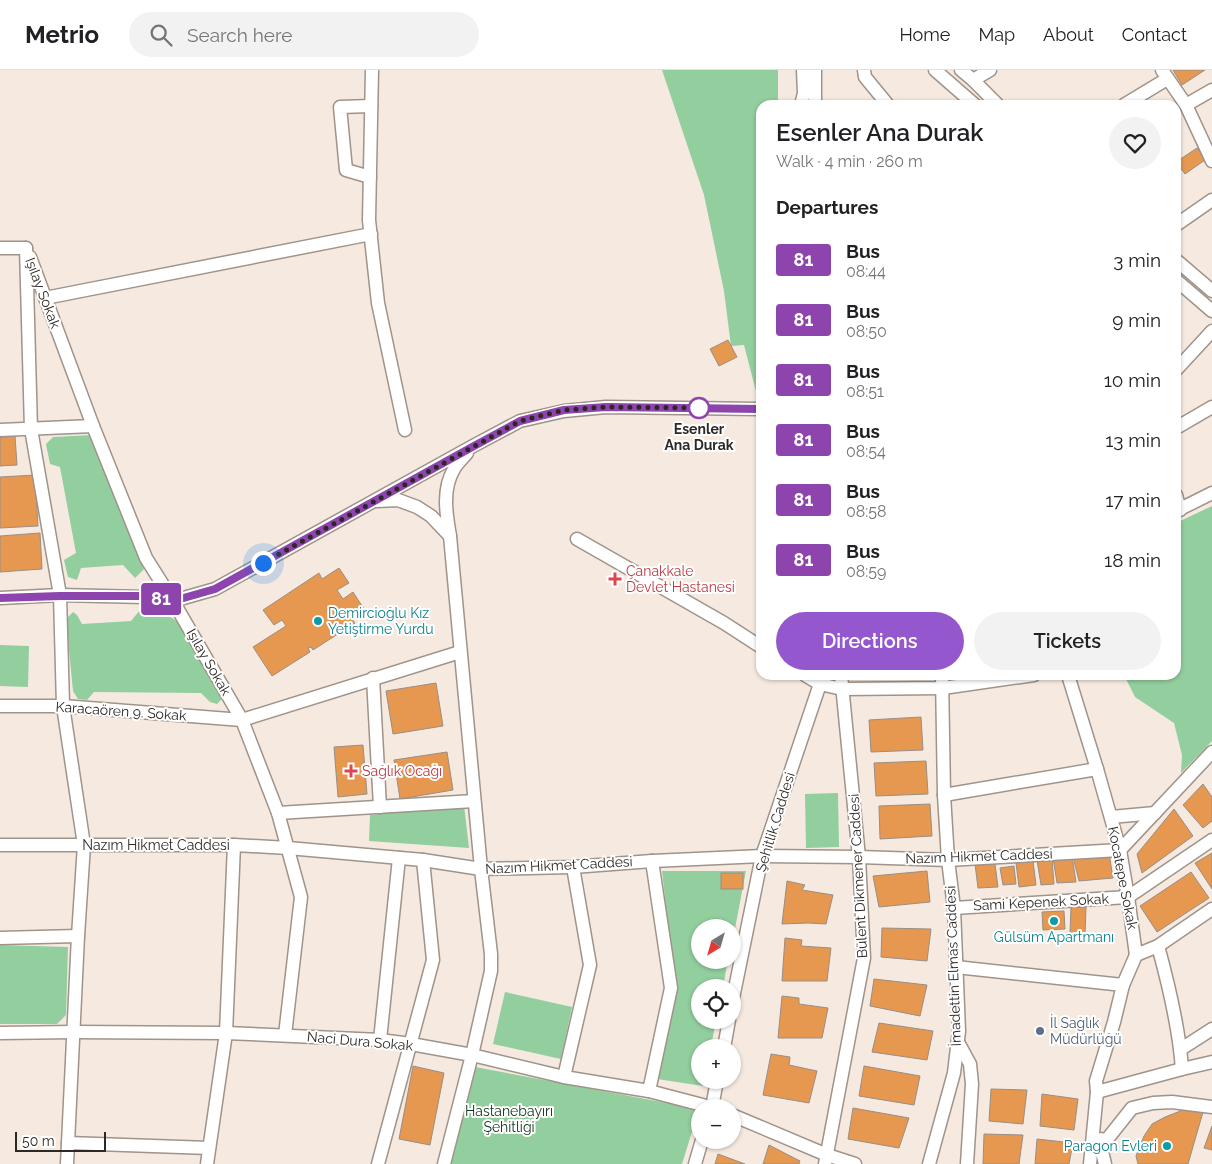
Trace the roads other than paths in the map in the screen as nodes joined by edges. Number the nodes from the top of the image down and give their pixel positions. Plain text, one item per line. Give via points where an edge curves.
1 (372, 70) edge
2 (803, 70) edge
3 (815, 70) edge
4 (864, 70) edge
5 (936, 70) edge
6 (961, 70) edge
7 (990, 70) edge
8 (1165, 74) edge
9 (973, 80) junction
10 (1212, 90) edge
11 (803, 100) edge
12 (815, 100) edge
13 (884, 100) edge
14 (969, 100) edge
15 (993, 100) edge
16 (1131, 100) edge
17 (1186, 105) junction
18 (371, 106) junction
19 (1212, 161) edge
20 (370, 177) junction
21 (1212, 200) edge
22 (1181, 222) edge
23 (371, 234) junction
24 (0, 248) edge
25 (26, 248) junction
26 (1181, 264) edge
27 (1181, 284) edge
28 (1212, 291) edge
29 (45, 298) junction
30 (1212, 312) edge
31 (1212, 331) edge
32 (1181, 365) edge
33 (1212, 407) edge
34 (756, 409) edge
35 (1181, 425) edge
36 (93, 426) junction
37 (31, 429) junction
38 (0, 430) edge
39 (405, 430) dead end
40 (474, 446) junction
41 (1212, 492) edge
42 (374, 501) junction
43 (1181, 509) edge
44 (450, 536) junction
45 (577, 539) dead end
46 (60, 596) junction
47 (0, 598) edge
48 (173, 601) junction
49 (756, 644) edge
50 (460, 652) junction
51 (373, 678) junction
52 (823, 680) edge
53 (841, 680) edge
54 (957, 680) edge
55 (1070, 680) edge
56 (942, 681) edge
57 (842, 689) junction
58 (0, 706) edge
59 (63, 706) junction
60 (242, 720) junction
61 (1212, 752) edge
62 (1097, 769) junction
63 (944, 795) junction
64 (474, 801) junction
65 (380, 807) junction
66 (278, 813) junction
67 (1155, 813) junction
68 (1111, 817) junction
69 (1212, 840) edge
70 (0, 845) edge
71 (84, 845) junction
72 (234, 845) junction
73 (288, 848) junction
74 (1120, 850) junction
75 (762, 856) junction
76 (859, 857) junction
77 (399, 858) junction
78 (423, 860) junction
79 (948, 860) junction
80 (652, 861) junction
81 (573, 867) junction
82 (481, 869) junction
83 (1128, 897) junction
84 (954, 908) junction
85 (1212, 909) edge
86 (78, 936) junction
87 (0, 938) edge
88 (1158, 946) junction
89 (1136, 955) junction
90 (956, 967) junction
91 (737, 979) edge
92 (1123, 985) junction
93 (1212, 1029) edge
94 (0, 1032) edge
95 (74, 1032) junction
96 (226, 1033) junction
97 (285, 1035) junction
98 (380, 1040) junction
99 (958, 1042) junction
100 (411, 1044) junction
101 (1181, 1049) junction
102 (472, 1055) junction
103 (1212, 1062) edge
104 (1182, 1069) junction
105 (564, 1077) junction
106 (1098, 1088) junction
107 (649, 1091) junction
108 (691, 1102) edge
109 (1212, 1107) edge
110 (741, 1119) edge
111 (68, 1143) junction
112 (1101, 1147) junction
113 (209, 1148) junction
114 (699, 1149) edge
115 (826, 1160) edge
116 (67, 1164) edge
117 (207, 1164) edge
118 (378, 1164) edge
119 (444, 1164) edge
120 (695, 1164) edge
121 (856, 1164) edge
122 (929, 1164) edge
123 (967, 1164) edge
124 (1090, 1164) edge
125 (1105, 1164) edge

1 - 18 street
2 - 11 street
3 - 12 street
4 - 13 street via 865,77
5 - 14 street
6 - 9 street
7 - 9 street
8 - 16 street
8 - 17 street
9 - 15 street
10 - 17 street
17 - 19 street
18 - 20 street
18 - 20 street via 340,107 346,170
20 - 23 street
21 - 22 street
23 - 29 street
23 - 39 street via 378,303
24 - 25 street
25 - 29 street, Işılay Sokak
25 - 37 street
26 - 28 street
27 - 30 street
29 - 36 street, Işılay Sokak
31 - 32 street
33 - 35 street
34 - 40 street via 606,407 564,410 520,421
36 - 37 street
36 - 48 street, Işılay Sokak via 146,558
37 - 38 street
37 - 46 street
40 - 42 street
40 - 44 street via 454,468 446,489
41 - 43 street
42 - 44 street via 398,500 416,507 431,516
42 - 48 street via 215,589
44 - 50 street
45 - 49 street
46 - 47 street
46 - 48 street via 144,596
46 - 59 street
48 - 60 street, Işılay Sokak
50 - 51 street
50 - 64 street
51 - 60 street
51 - 65 street
52 - 57 street
52 - 75 street, Şehitlik Caddesi
53 - 57 street, Bülent Dikmener Caddesi
54 - 56 street
55 - 62 street, Kocatepe Sokak
56 - 57 street
56 - 63 street, İmadettin Elmas Caddesi
57 - 76 street, Bülent Dikmener Caddesi
58 - 59 street, Karacaören 9. Sokak
59 - 60 street, Karacaören 9. Sokak
59 - 71 street
60 - 66 street, Işılay Sokak
61 - 67 street
62 - 63 street
62 - 68 street, Kocatepe Sokak
63 - 79 street, İmadettin Elmas Caddesi
64 - 65 street
64 - 82 street
65 - 66 street
66 - 73 street, Işılay Sokak
67 - 68 street
67 - 74 street
68 - 74 street, Kocatepe Sokak
69 - 83 street
70 - 71 street, Nazım Hikmet Caddesi
71 - 72 street, Nazım Hikmet Caddesi
71 - 86 street
72 - 73 street, Nazım Hikmet Caddesi
72 - 96 street
73 - 77 street, Nazım Hikmet Caddesi
73 - 97 street, Işılay Sokak via 301,897
74 - 79 street, Nazım Hikmet Caddesi
74 - 83 street, Kocatepe Sokak
75 - 76 street, Nazım Hikmet Caddesi
75 - 80 street, Nazım Hikmet Caddesi
75 - 91 street, Şehitlik Caddesi
76 - 79 street, Nazım Hikmet Caddesi
76 - 115 street, Bülent Dikmener Caddesi via 864,958
77 - 78 street, Nazım Hikmet Caddesi
77 - 98 street
78 - 82 street, Nazım Hikmet Caddesi
78 - 100 street via 433,960
79 - 84 street, İmadettin Elmas Caddesi
80 - 81 street, Nazım Hikmet Caddesi
80 - 107 street via 671,988
81 - 82 street, Nazım Hikmet Caddesi
81 - 105 street via 590,965
82 - 102 street via 491,971
83 - 84 street, Sami Kepenek Sokak
83 - 89 street, Kocatepe Sokak
84 - 90 street, İmadettin Elmas Caddesi
85 - 88 street
86 - 87 street
86 - 95 street
88 - 89 street
88 - 101 street
89 - 92 street
90 - 92 street
90 - 99 street, İmadettin Elmas Caddesi
92 - 106 street
93 - 101 street
94 - 95 street, Naci Dura Sokak
95 - 96 street, Naci Dura Sokak
95 - 111 street
96 - 97 street, Naci Dura Sokak
96 - 113 street
97 - 98 street, Naci Dura Sokak
98 - 100 street, Naci Dura Sokak
99 - 122 street, İmadettin Elmas Caddesi via 954,1073
99 - 123 street via 970,1064 972,1084
100 - 102 street, Naci Dura Sokak
100 - 118 street
101 - 104 street
102 - 105 street, Naci Dura Sokak
102 - 119 street
103 - 104 street
104 - 106 street via 1117,1087
105 - 107 street, Naci Dura Sokak
106 - 112 street
106 - 124 street
107 - 108 street, Naci Dura Sokak
109 - 112 street via 1172,1102 1132,1108
110 - 115 street
111 - 113 street
111 - 116 street
112 - 125 street
113 - 117 street
114 - 120 street
115 - 121 street

